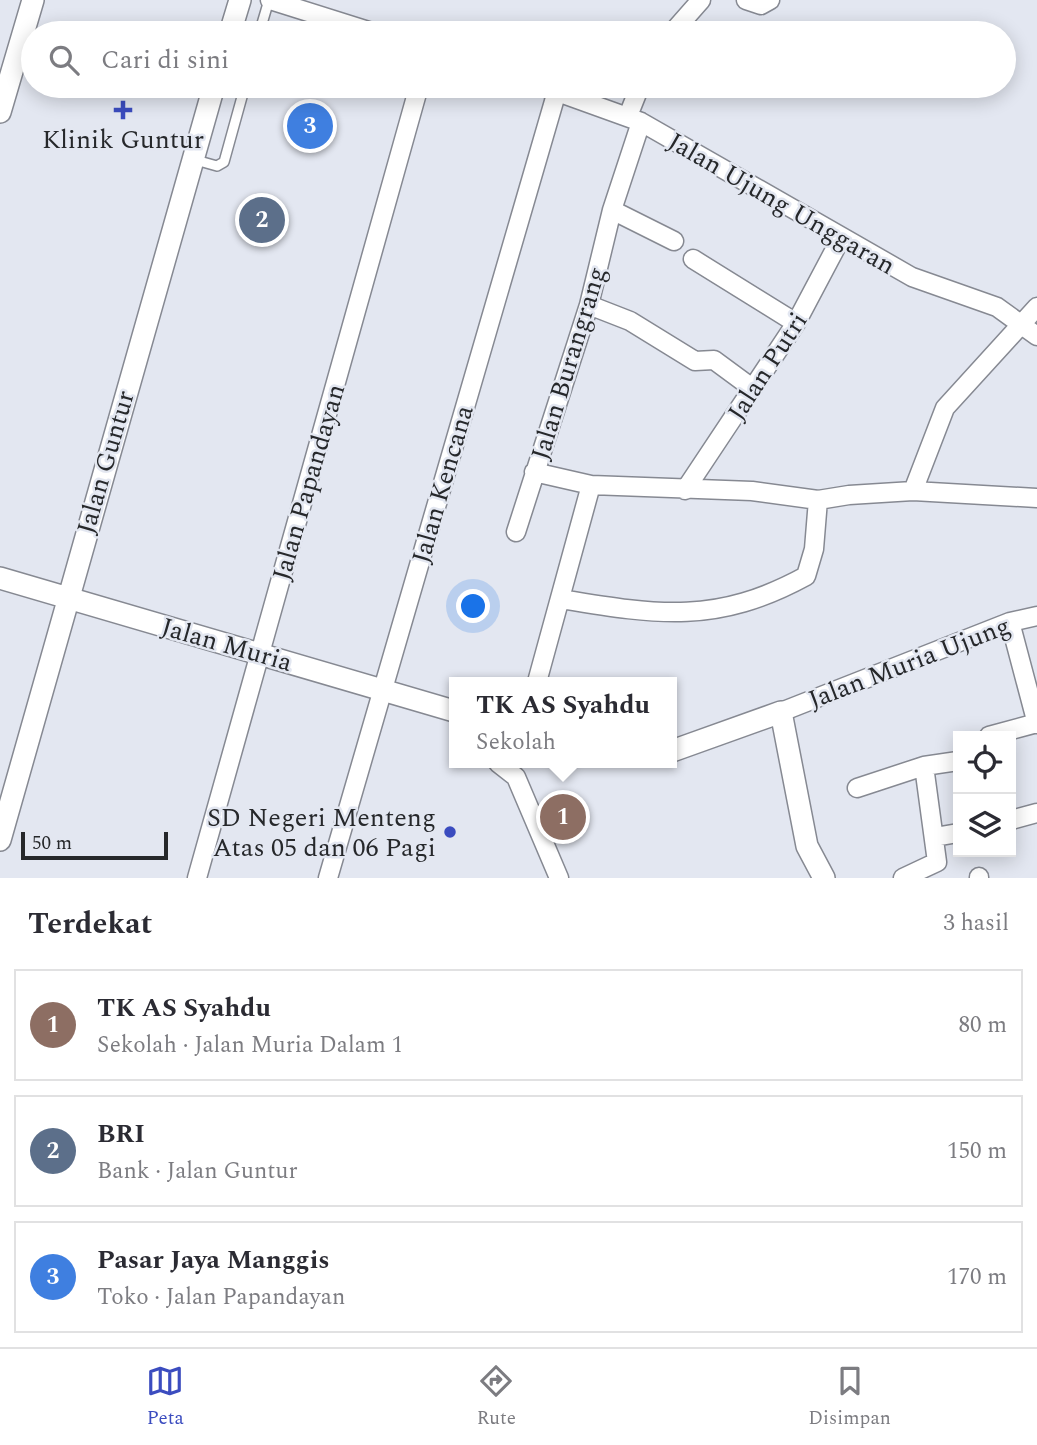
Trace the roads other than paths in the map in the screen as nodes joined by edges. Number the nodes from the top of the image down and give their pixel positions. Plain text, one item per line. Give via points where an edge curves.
1 (33, 0) edge
2 (240, 0) edge
3 (269, 0) edge
4 (701, 0) edge
5 (747, 0) edge
6 (770, 0) edge
7 (27, 21) edge
8 (234, 21) edge
9 (263, 21) edge
10 (336, 21) edge
11 (683, 21) edge
12 (21, 41) edge
13 (210, 98) edge
14 (242, 98) edge
15 (416, 98) edge
16 (546, 98) edge
17 (576, 98) edge
18 (638, 98) edge
19 (0, 112) edge
20 (634, 119) junction
21 (192, 158) junction
22 (612, 210) junction
23 (841, 239) junction
24 (674, 241) dead end
25 (694, 259) dead end
26 (589, 305) junction
27 (1037, 307) edge
28 (796, 324) junction
29 (1021, 324) junction
30 (1037, 336) edge
31 (752, 388) junction
32 (534, 472) junction
33 (592, 485) junction
34 (685, 490) junction
35 (913, 491) junction
36 (1037, 498) edge
37 (818, 500) junction
38 (516, 532) dead end
39 (0, 578) edge
40 (67, 597) junction
41 (561, 599) junction
42 (1037, 616) edge
43 (1010, 622) junction
44 (259, 652) junction
45 (538, 677) edge
46 (381, 691) junction
47 (449, 710) edge
48 (781, 712) junction
49 (1037, 724) edge
50 (1009, 731) edge
51 (677, 749) edge
52 (953, 762) edge
53 (923, 766) junction
54 (505, 768) edge
55 (857, 788) dead end
56 (1037, 813) edge
57 (1016, 819) edge
58 (953, 835) edge
59 (935, 837) junction
60 (0, 840) edge
61 (197, 878) edge
62 (328, 878) edge
63 (559, 878) edge
64 (824, 878) edge
65 (903, 878) edge

1 - 7 street
2 - 8 street
3 - 9 lane
3 - 10 street
4 - 11 street
5 - 6 street via 761,5
12 - 19 street
13 - 21 street, Jalan Guntur
14 - 21 lane via 224,162 217,166
15 - 44 street, Jalan Papandayan
16 - 46 street, Jalan Kencana
17 - 20 street, Jalan Ujung Unggaran
18 - 20 street, Jalan Burangrang
20 - 22 street, Jalan Burangrang
20 - 23 street, Jalan Ujung Unggaran
21 - 40 street, Jalan Guntur
22 - 24 street
22 - 26 street, Jalan Burangrang
23 - 28 street, Jalan Putri
23 - 29 street, Jalan Ujung Unggaran via 912,277 997,307
25 - 28 street
26 - 31 street via 630,321 695,361 714,360
26 - 32 street, Jalan Burangrang
27 - 29 street
28 - 31 street, Jalan Putri
29 - 30 street, Jalan Ujung Unggaran
29 - 35 street via 944,408
31 - 34 street, Jalan Putri
32 - 33 street, Jalan Burangrang
32 - 38 street
33 - 34 street
33 - 41 street
34 - 37 street via 752,491
35 - 36 street
35 - 37 street
37 - 41 street via 814,549 806,576 754,600 676,614
39 - 40 street, Jalan Muria
40 - 44 street, Jalan Muria
40 - 60 street, Jalan Guntur
41 - 45 street
42 - 43 street, Jalan Muria Ujung
43 - 48 street, Jalan Muria Ujung
43 - 49 street
44 - 46 street, Jalan Muria
44 - 61 street, Jalan Papandayan
46 - 47 street, Jalan Muria
46 - 62 street, Jalan Kencana
48 - 51 street
48 - 64 street via 807,846
49 - 50 street
52 - 53 street
53 - 55 street
53 - 59 street
54 - 63 street via 516,776
56 - 57 street
58 - 59 street
59 - 65 street via 935,866

